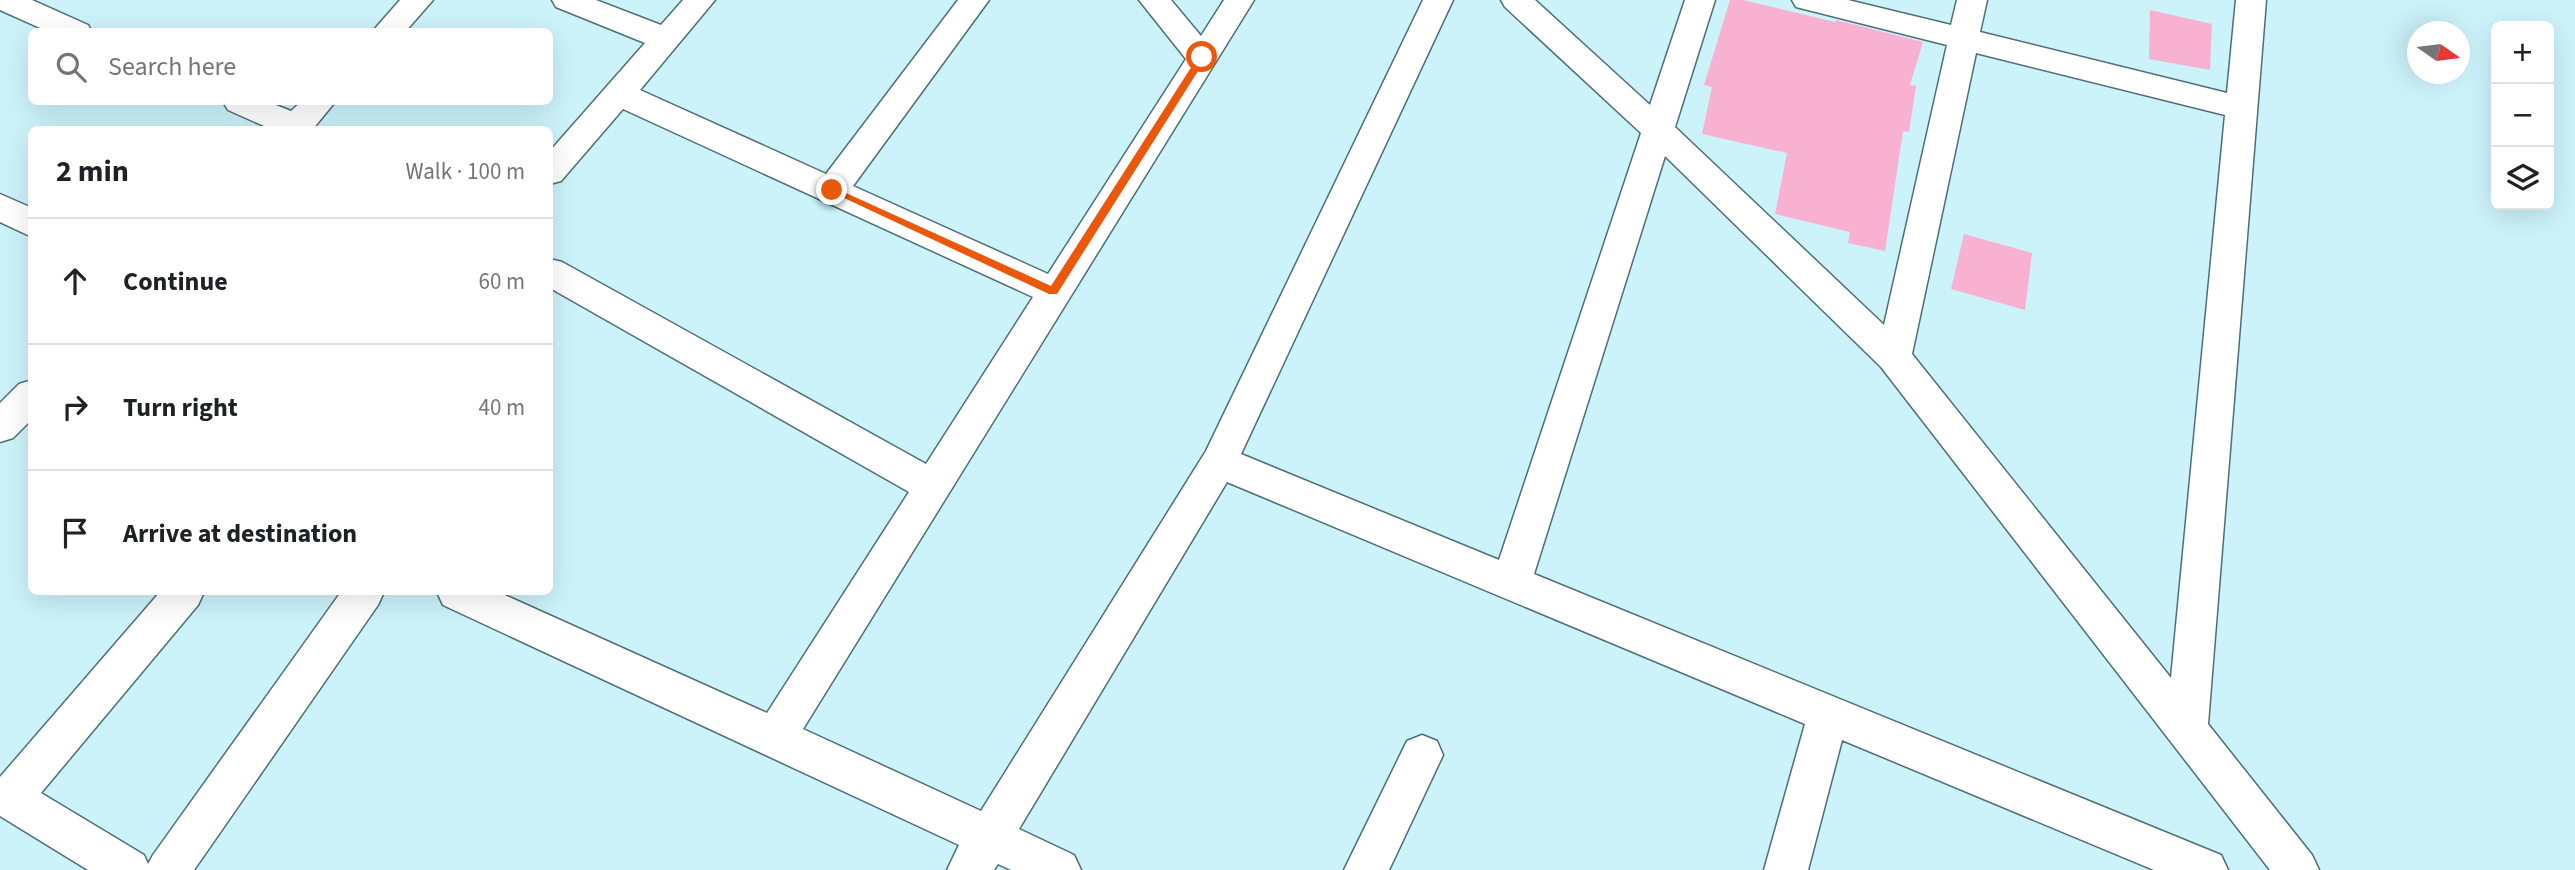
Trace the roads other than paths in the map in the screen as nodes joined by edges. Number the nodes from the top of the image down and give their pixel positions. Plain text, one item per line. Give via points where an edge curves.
1 (5, 0) edge
2 (418, 0) edge
3 (566, 0) edge
4 (700, 0) edge
5 (974, 0) edge
6 (1154, 0) edge
7 (1239, 0) edge
8 (1438, 0) edge
9 (1516, 0) edge
10 (1699, 0) edge
11 (1807, 0) edge
12 (1972, 0) edge
13 (2251, 0) edge
14 (69, 28) edge
15 (391, 28) edge
16 (666, 39) junction
17 (1964, 41) junction
18 (1202, 57) junction
19 (618, 93) junction
20 (245, 105) edge
21 (316, 105) edge
22 (2241, 108) junction
23 (289, 126) edge
24 (295, 126) edge
25 (1658, 130) junction
26 (553, 169) edge
27 (832, 190) junction
28 (0, 207) edge
29 (28, 222) edge
30 (553, 274) edge
31 (1053, 291) junction
32 (1894, 358) junction
33 (28, 399) edge
34 (0, 427) edge
35 (1219, 462) junction
36 (932, 486) junction
37 (1511, 583) junction
38 (181, 595) edge
39 (362, 595) edge
40 (464, 595) edge
41 (1828, 714) junction
42 (2188, 732) junction
43 (775, 737) junction
44 (1422, 755) dead end
45 (980, 853) edge
46 (2140, 856) edge
47 (129, 870) edge
48 (168, 870) edge
49 (1059, 870) edge
50 (1366, 870) edge
51 (1786, 870) edge
52 (2206, 870) edge
53 (2297, 870) edge

1 - 14 street
2 - 15 street
3 - 16 street
4 - 16 street
5 - 27 street
6 - 18 street
7 - 18 street
8 - 35 street
9 - 25 street
10 - 25 street
11 - 17 street
12 - 17 street
13 - 22 street
16 - 19 street
17 - 22 street
17 - 32 street
18 - 31 street
19 - 26 street
19 - 27 street
20 - 23 street
21 - 24 street
22 - 42 street
25 - 32 street
25 - 37 street
27 - 31 street
28 - 29 street
30 - 36 street
31 - 36 street
32 - 42 street
33 - 34 street
35 - 37 street
35 - 45 street
36 - 43 street
37 - 41 street
38 - 47 street via 10,797
39 - 48 street
40 - 43 street
41 - 46 street
41 - 51 street
42 - 53 street
43 - 45 street
44 - 50 street
45 - 49 street
46 - 52 street

